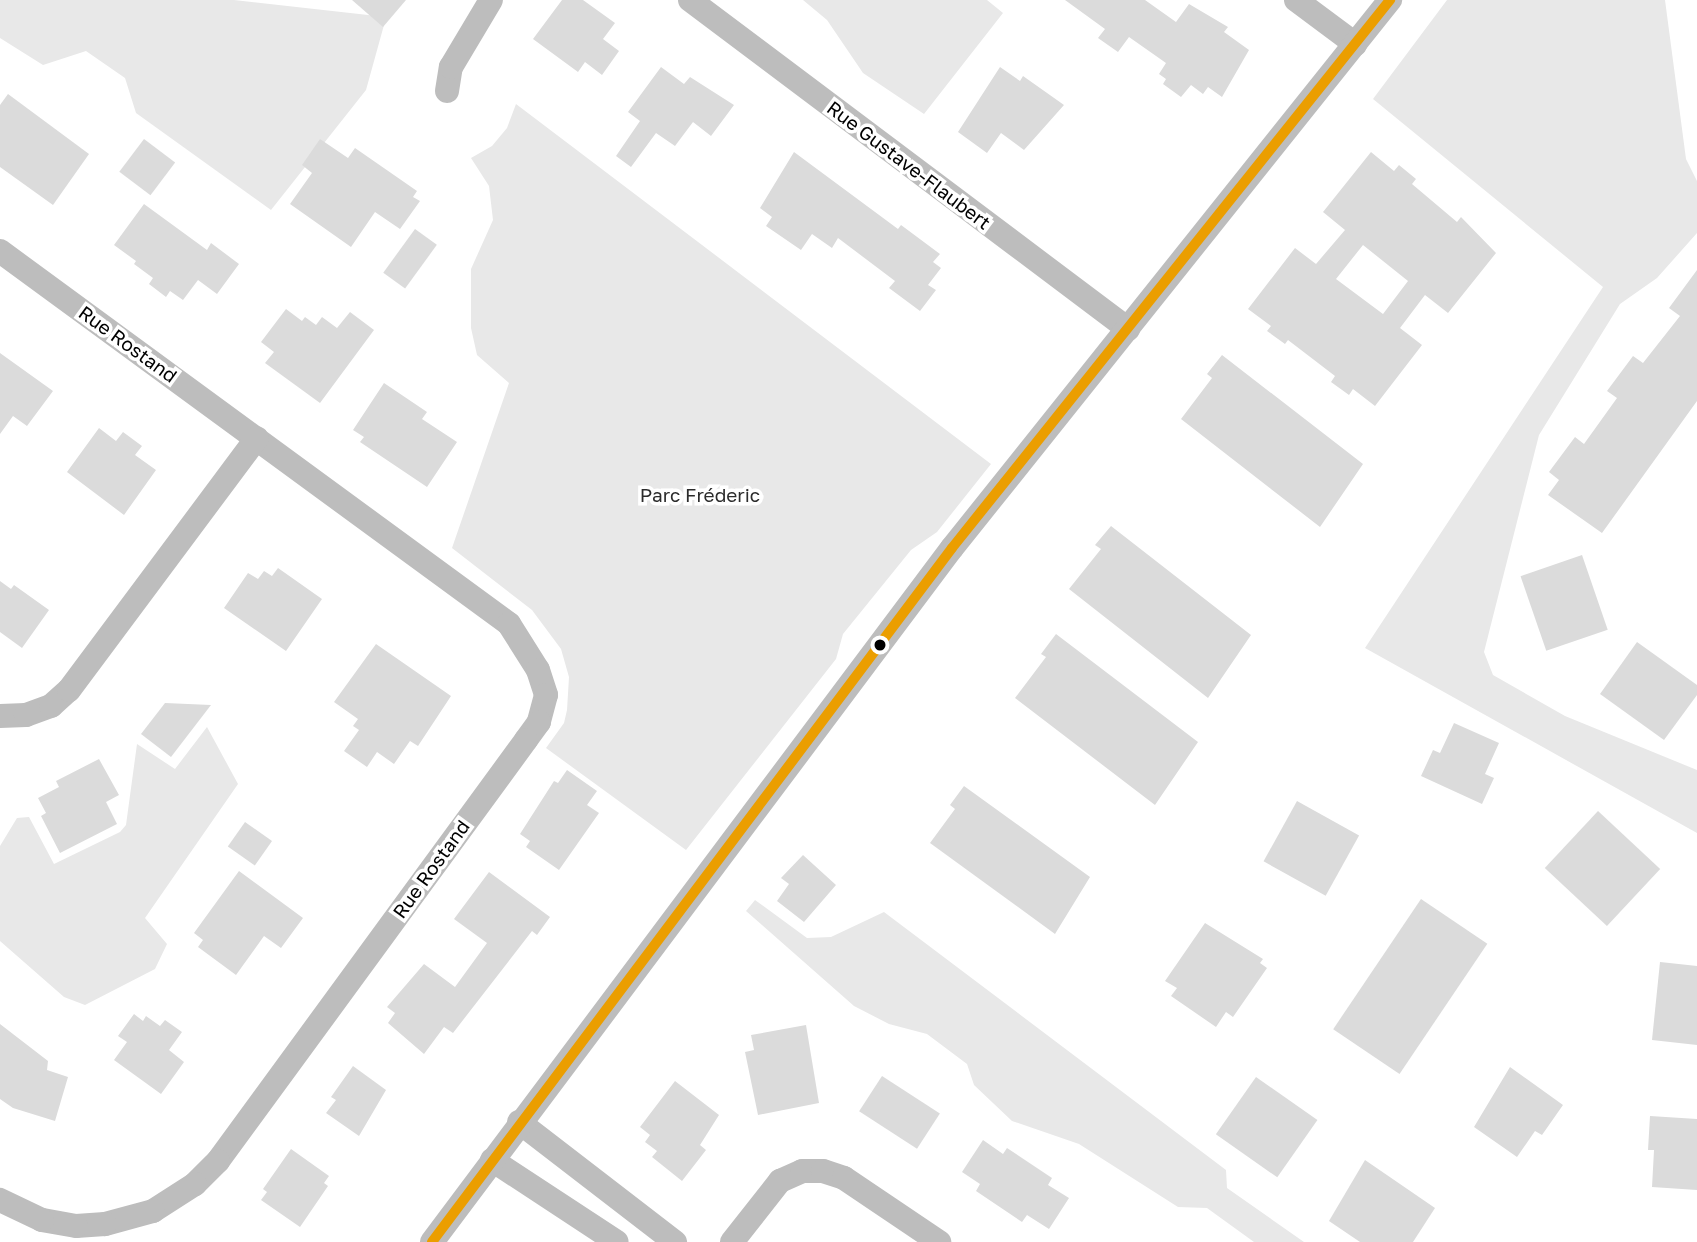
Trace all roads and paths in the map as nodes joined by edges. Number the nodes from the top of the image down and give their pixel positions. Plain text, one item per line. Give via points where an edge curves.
1 (491, 0) edge
2 (690, 0) edge
3 (1296, 0) edge
4 (1390, 0) edge
5 (1355, 44) junction
6 (447, 91) dead end
7 (0, 251) edge
8 (1129, 329) junction
9 (257, 438) junction
10 (0, 716) edge
11 (519, 1122) junction
12 (492, 1160) junction
13 (0, 1200) edge
14 (432, 1242) edge
15 (617, 1242) edge
16 (675, 1242) edge
17 (733, 1242) edge
18 (939, 1242) edge

1 - 6 street via 451,67
2 - 8 street, Rue Gustave-Flaubert
3 - 5 street
4 - 5 street
5 - 8 street
7 - 9 street, Rue Rostand
8 - 11 street via 952,548
9 - 10 street via 69,690 51,706 26,715
9 - 13 street, Rue Rostand via 509,624 538,670 546,695 539,722 218,1161 195,1184 153,1211 105,1224 76,1226 42,1220
11 - 12 street
11 - 16 street
12 - 14 street
12 - 15 street
17 - 18 street via 780,1181 802,1171 823,1171 844,1178

